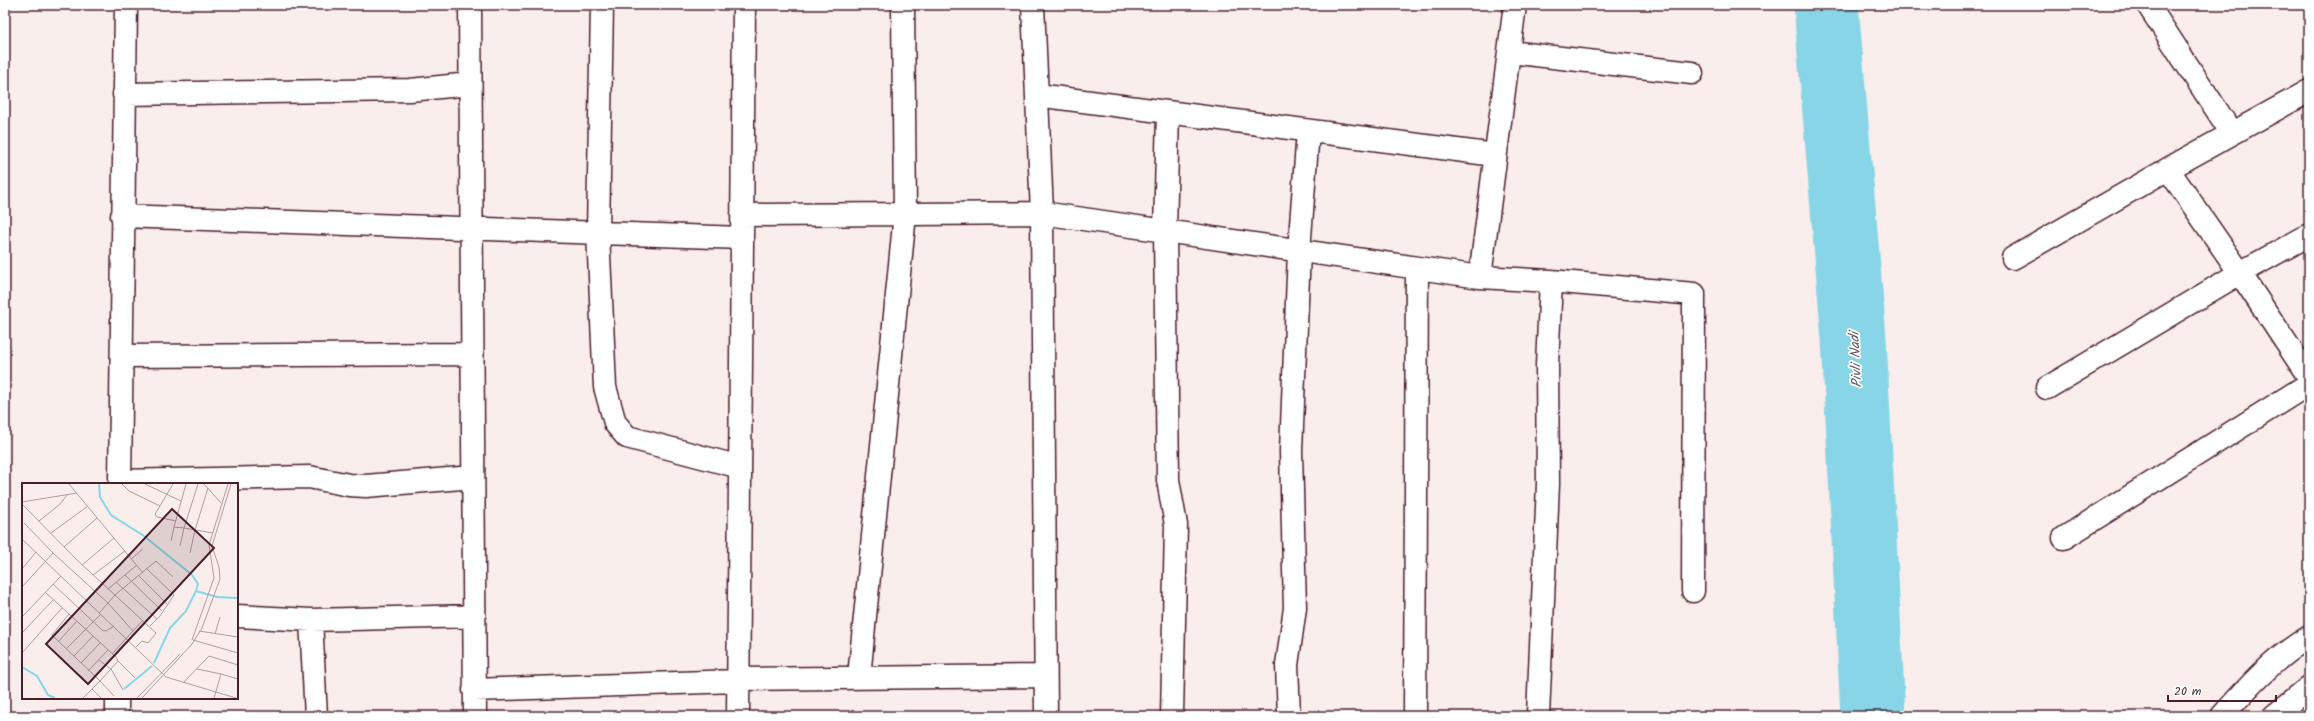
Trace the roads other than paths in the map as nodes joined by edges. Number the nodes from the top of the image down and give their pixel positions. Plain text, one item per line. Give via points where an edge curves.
1 (126, 5) edge
2 (470, 5) edge
3 (602, 5) edge
4 (744, 5) edge
5 (903, 5) edge
6 (1033, 5) edge
7 (1515, 5) edge
8 (2148, 5) edge
9 (1509, 52) junction
10 (1692, 73) dead end
11 (470, 84) junction
12 (2309, 91) edge
13 (124, 94) junction
14 (1037, 95) junction
15 (1168, 113) junction
16 (1308, 131) junction
17 (2231, 132) junction
18 (1496, 155) junction
19 (2168, 169) junction
20 (1042, 213) junction
21 (742, 214) junction
22 (905, 214) junction
23 (122, 216) junction
24 (471, 228) junction
25 (1165, 231) junction
26 (598, 233) junction
27 (2309, 235) edge
28 (742, 238) junction
29 (1299, 250) junction
30 (2013, 258) dead end
31 (1417, 268) junction
32 (2240, 273) junction
33 (1480, 277) junction
34 (1552, 281) junction
35 (472, 354) junction
36 (122, 356) junction
37 (2309, 377) edge
38 (2309, 384) edge
39 (2046, 388) dead end
40 (740, 467) junction
41 (473, 477) junction
42 (120, 483) edge
43 (2064, 538) dead end
44 (1693, 592) dead end
45 (238, 616) edge
46 (474, 616) junction
47 (311, 620) junction
48 (2309, 636) edge
49 (1045, 676) junction
50 (859, 677) junction
51 (738, 679) junction
52 (2309, 687) edge
53 (474, 690) junction
54 (117, 699) edge
55 (117, 716) edge
56 (316, 716) edge
57 (475, 716) edge
58 (738, 716) edge
59 (1046, 716) edge
60 (1172, 716) edge
61 (1289, 716) edge
62 (1415, 716) edge
63 (1538, 716) edge
64 (2222, 716) edge
65 (2274, 716) edge

1 - 13 street
2 - 11 street
3 - 26 street
4 - 21 street
5 - 22 street
6 - 14 street
7 - 9 street
8 - 17 street
9 - 10 street
9 - 18 street
11 - 13 street via 410,90
11 - 24 street
12 - 17 street
13 - 23 street
14 - 15 street
14 - 20 street
15 - 16 street
15 - 25 street
16 - 18 street
16 - 29 street
17 - 19 street
18 - 33 street
19 - 30 street
19 - 32 street
20 - 22 street
20 - 25 street
20 - 49 street
21 - 22 street
21 - 28 street
22 - 50 street
23 - 24 street
23 - 36 street
24 - 26 street
24 - 35 street
25 - 29 street
25 - 60 street via 1168,480 1176,525
26 - 28 street
26 - 40 street via 605,387 615,423 627,436
27 - 32 street
28 - 40 street
29 - 31 street
29 - 61 street via 1291,451 1295,608 1287,665
31 - 33 street
31 - 62 street
32 - 37 street
32 - 39 street
33 - 34 street
34 - 44 street via 1694,294
34 - 63 street via 1547,365 1548,484
35 - 36 street
35 - 41 street
36 - 42 street
38 - 43 street
40 - 51 street
41 - 42 street via 366,486 309,477
41 - 46 street
45 - 47 street
46 - 47 street
46 - 53 street
47 - 56 street
48 - 64 street via 2294,645 2245,689
49 - 50 street
49 - 59 street
50 - 51 street
51 - 53 street
51 - 58 street
52 - 65 street
53 - 57 street
54 - 55 street

